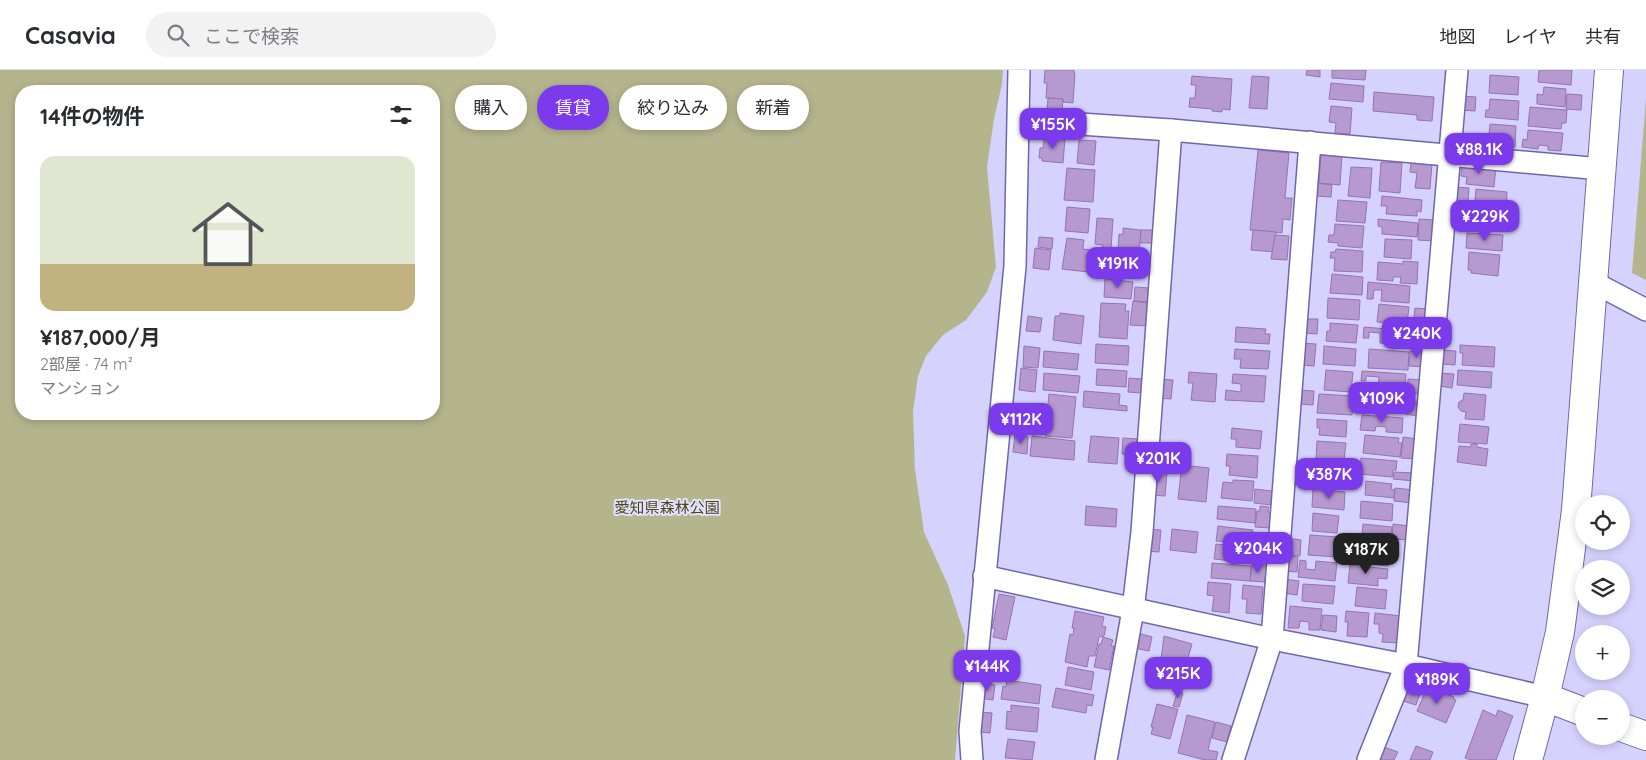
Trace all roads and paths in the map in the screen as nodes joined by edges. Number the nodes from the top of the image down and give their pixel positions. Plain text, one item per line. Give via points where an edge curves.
1 (1019, 70) edge
2 (1457, 70) edge
3 (1609, 70) edge
4 (1019, 120) junction
5 (1172, 130) junction
6 (1310, 142) junction
7 (1451, 156) junction
8 (1601, 169) junction
9 (1593, 282) junction
10 (1646, 310) edge
11 (984, 576) junction
12 (1133, 610) junction
13 (1272, 639) junction
14 (1406, 665) junction
15 (1545, 697) junction
16 (1575, 709) edge
17 (1630, 730) edge
18 (1646, 736) edge
19 (972, 760) edge
20 (1106, 760) edge
21 (1233, 760) edge
22 (1368, 760) edge
23 (1528, 760) edge

1 - 4 street
2 - 7 street
3 - 8 street
4 - 5 street
4 - 11 street via 1015,266
5 - 6 street
5 - 12 street via 1142,532
6 - 7 street
6 - 13 street
7 - 8 street
7 - 14 street
8 - 9 street
9 - 10 street
9 - 15 street via 1576,510 1560,632
11 - 12 street
11 - 19 street via 970,732
12 - 13 street
12 - 20 street
13 - 14 street
13 - 21 street
14 - 15 street
14 - 22 street
15 - 16 street
15 - 23 street
17 - 18 street

